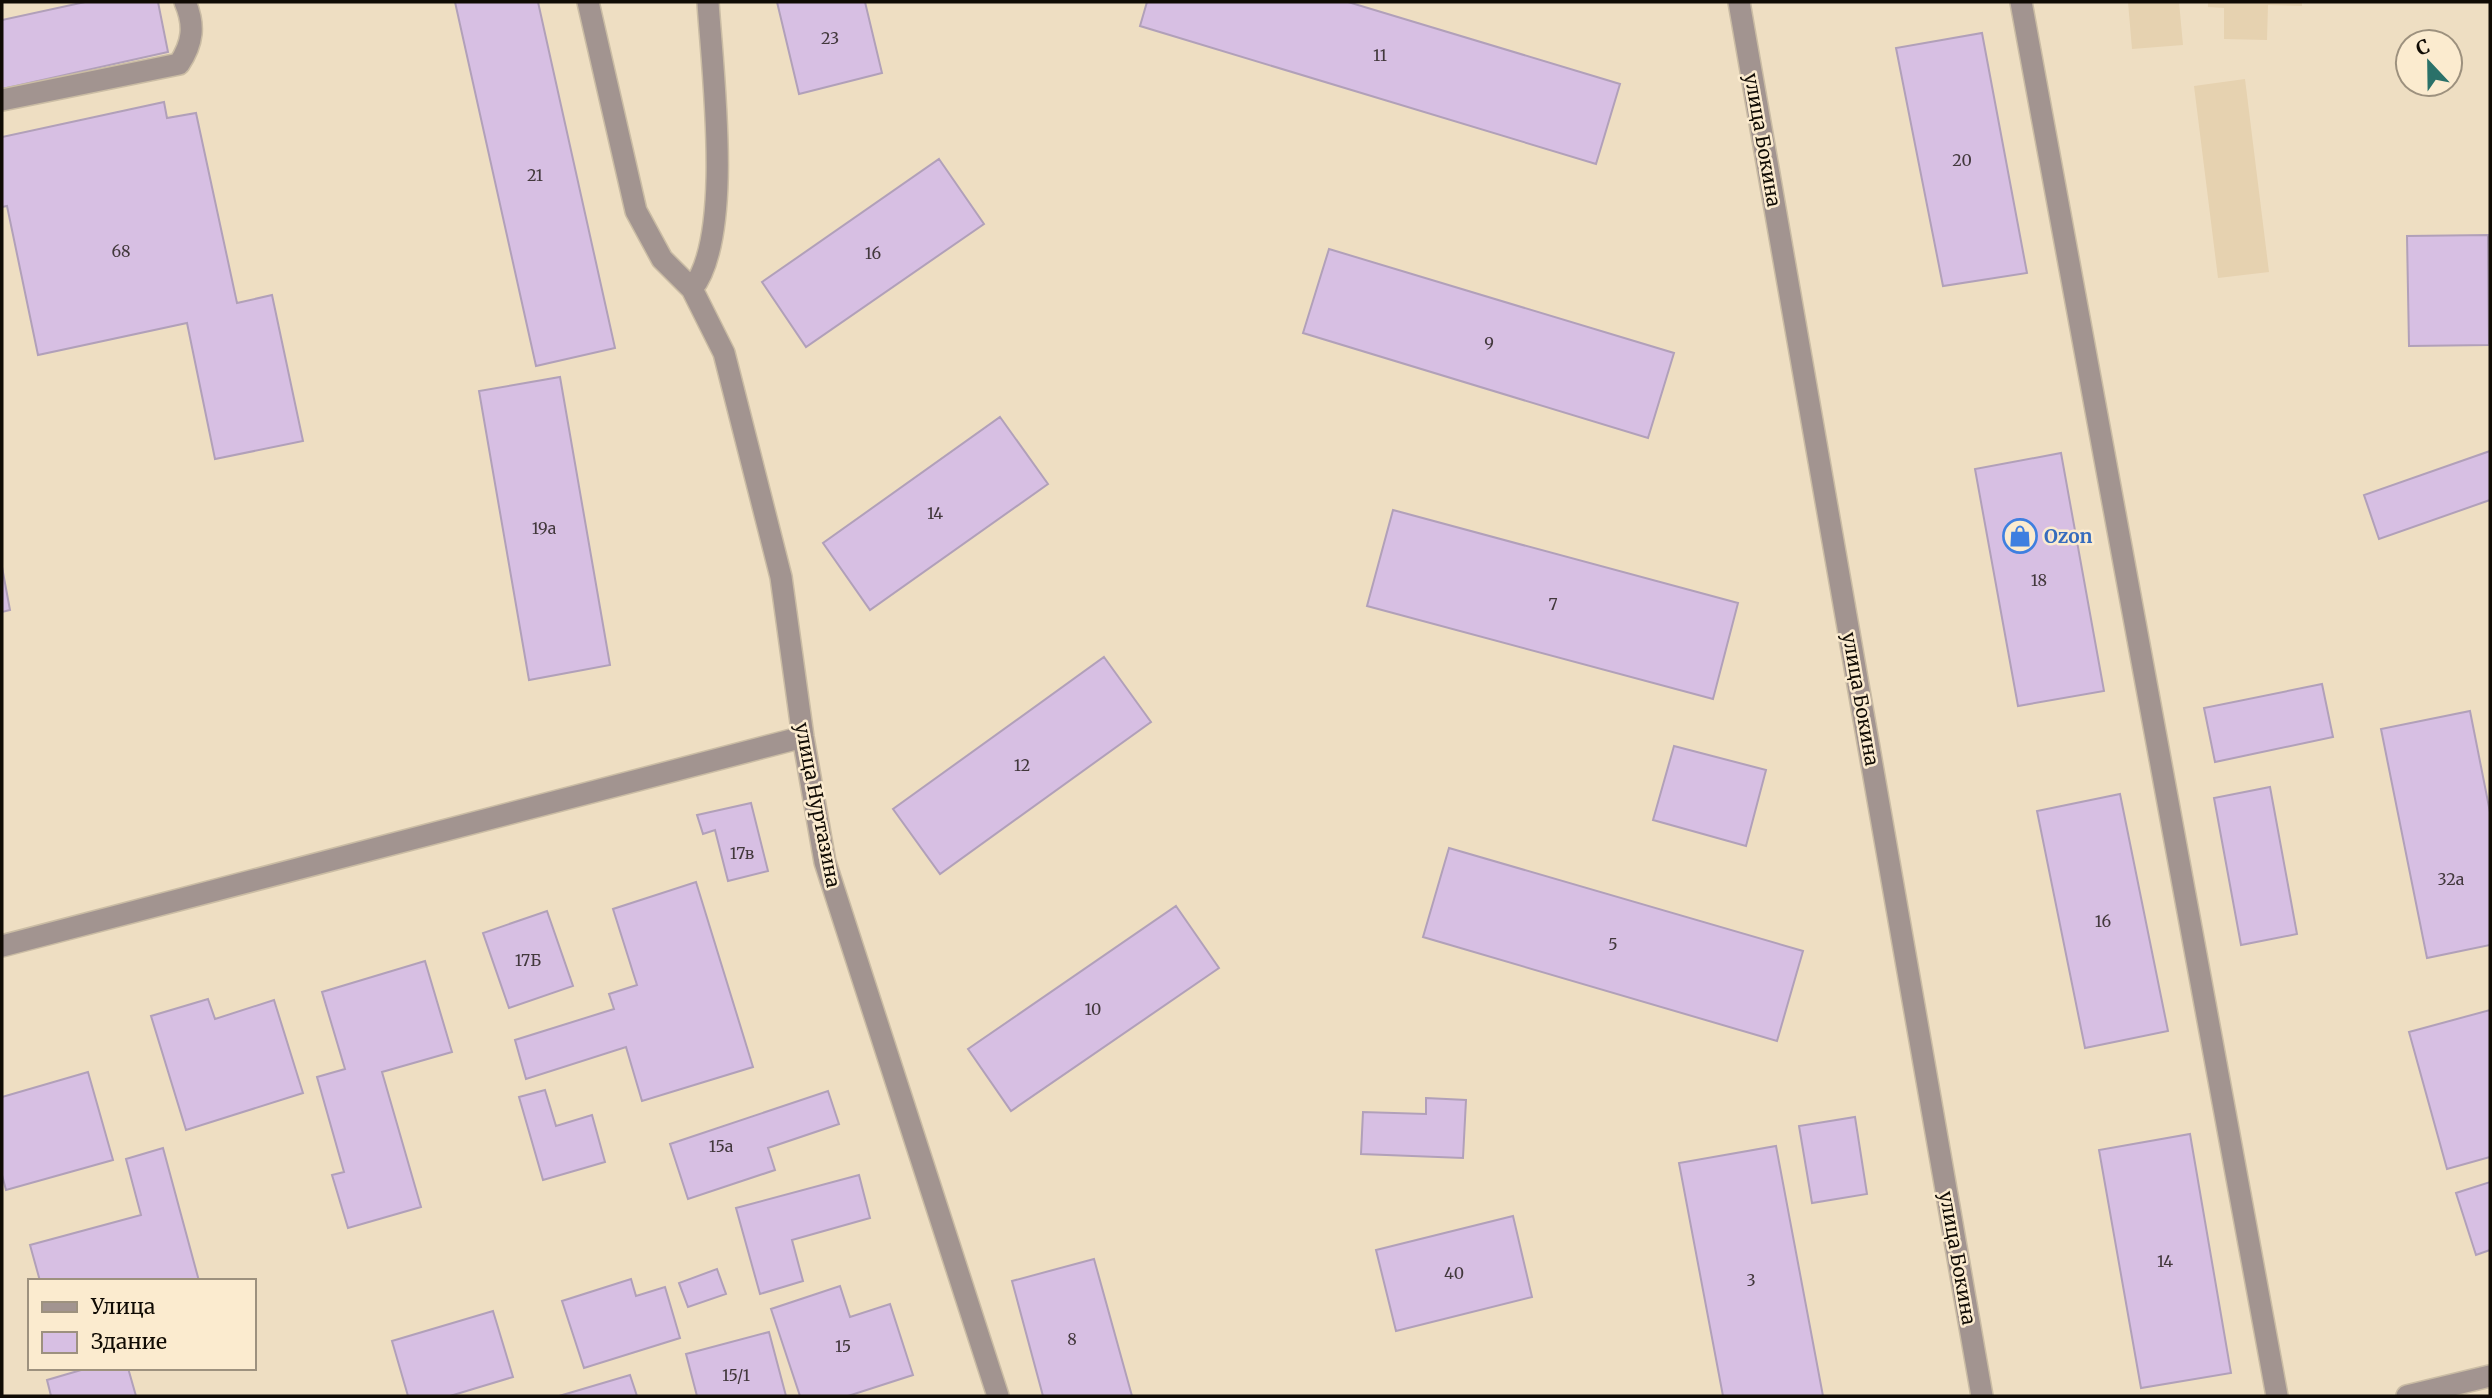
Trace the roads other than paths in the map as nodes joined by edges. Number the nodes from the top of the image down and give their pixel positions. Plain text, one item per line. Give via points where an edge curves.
1 (185, 2) edge
2 (588, 2) edge
3 (708, 2) edge
4 (1739, 2) edge
5 (2021, 2) edge
6 (2, 100) edge
7 (692, 289) junction
8 (803, 737) junction
9 (2, 946) edge
10 (2490, 1376) edge
11 (998, 1396) edge
12 (1982, 1396) edge
13 (2277, 1396) edge
14 (2407, 1396) edge

1 - 6 street via 192,19 190,47 179,64
2 - 7 street, улица Нуртазина via 636,211 662,259
3 - 7 street via 718,164 707,255
4 - 12 street, улица Бокина
5 - 13 street
7 - 8 street, улица Нуртазина via 724,352 781,577
8 - 9 street
8 - 11 street, улица Нуртазина via 825,862
10 - 14 street

